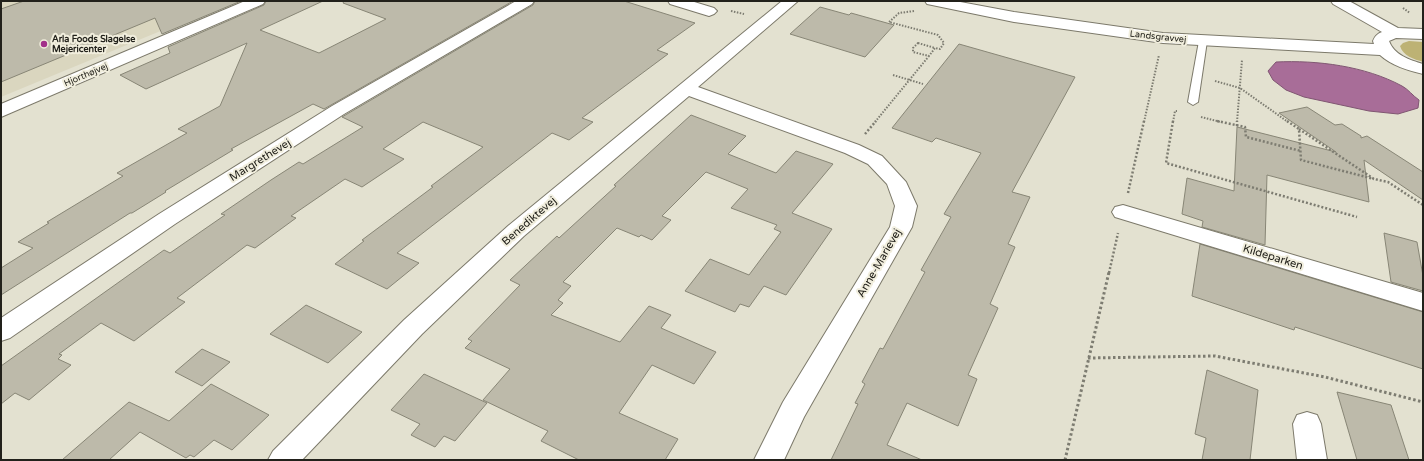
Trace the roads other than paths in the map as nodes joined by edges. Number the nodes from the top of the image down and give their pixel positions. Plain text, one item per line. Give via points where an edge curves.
1 (258, 1) edge
2 (527, 1) edge
3 (675, 1) edge
4 (791, 1) edge
5 (932, 1) edge
6 (1338, 1) edge
7 (709, 11) road end
8 (1395, 33) junction
9 (1423, 34) edge
10 (1204, 41) junction
11 (1386, 50) junction
12 (1423, 69) edge
13 (686, 90) junction
14 (1193, 102) dead end
15 (1, 111) edge
16 (1123, 212) road end
17 (1423, 302) edge
18 (1, 331) edge
19 (1307, 424) dead end
20 (283, 460) edge
21 (769, 460) edge
22 (1312, 460) edge

1 - 15 street, Hjorthøjvej
2 - 18 street, Margrethevej via 332,115 167,219
3 - 7 street
4 - 13 street, Benediktevej
5 - 10 street, Landsgravvej via 1014,17 1163,38
6 - 8 street
8 - 9 street
8 - 11 street via 1383,37 1381,41
10 - 11 street, Landsgravvej
10 - 14 lane
11 - 12 street via 1401,61
13 - 20 street, Benediktevej via 516,231 414,327
13 - 21 street, Anne-Marievej via 875,160 896,182 906,206 901,228 793,410
16 - 17 street, Kildeparken
19 - 22 street

